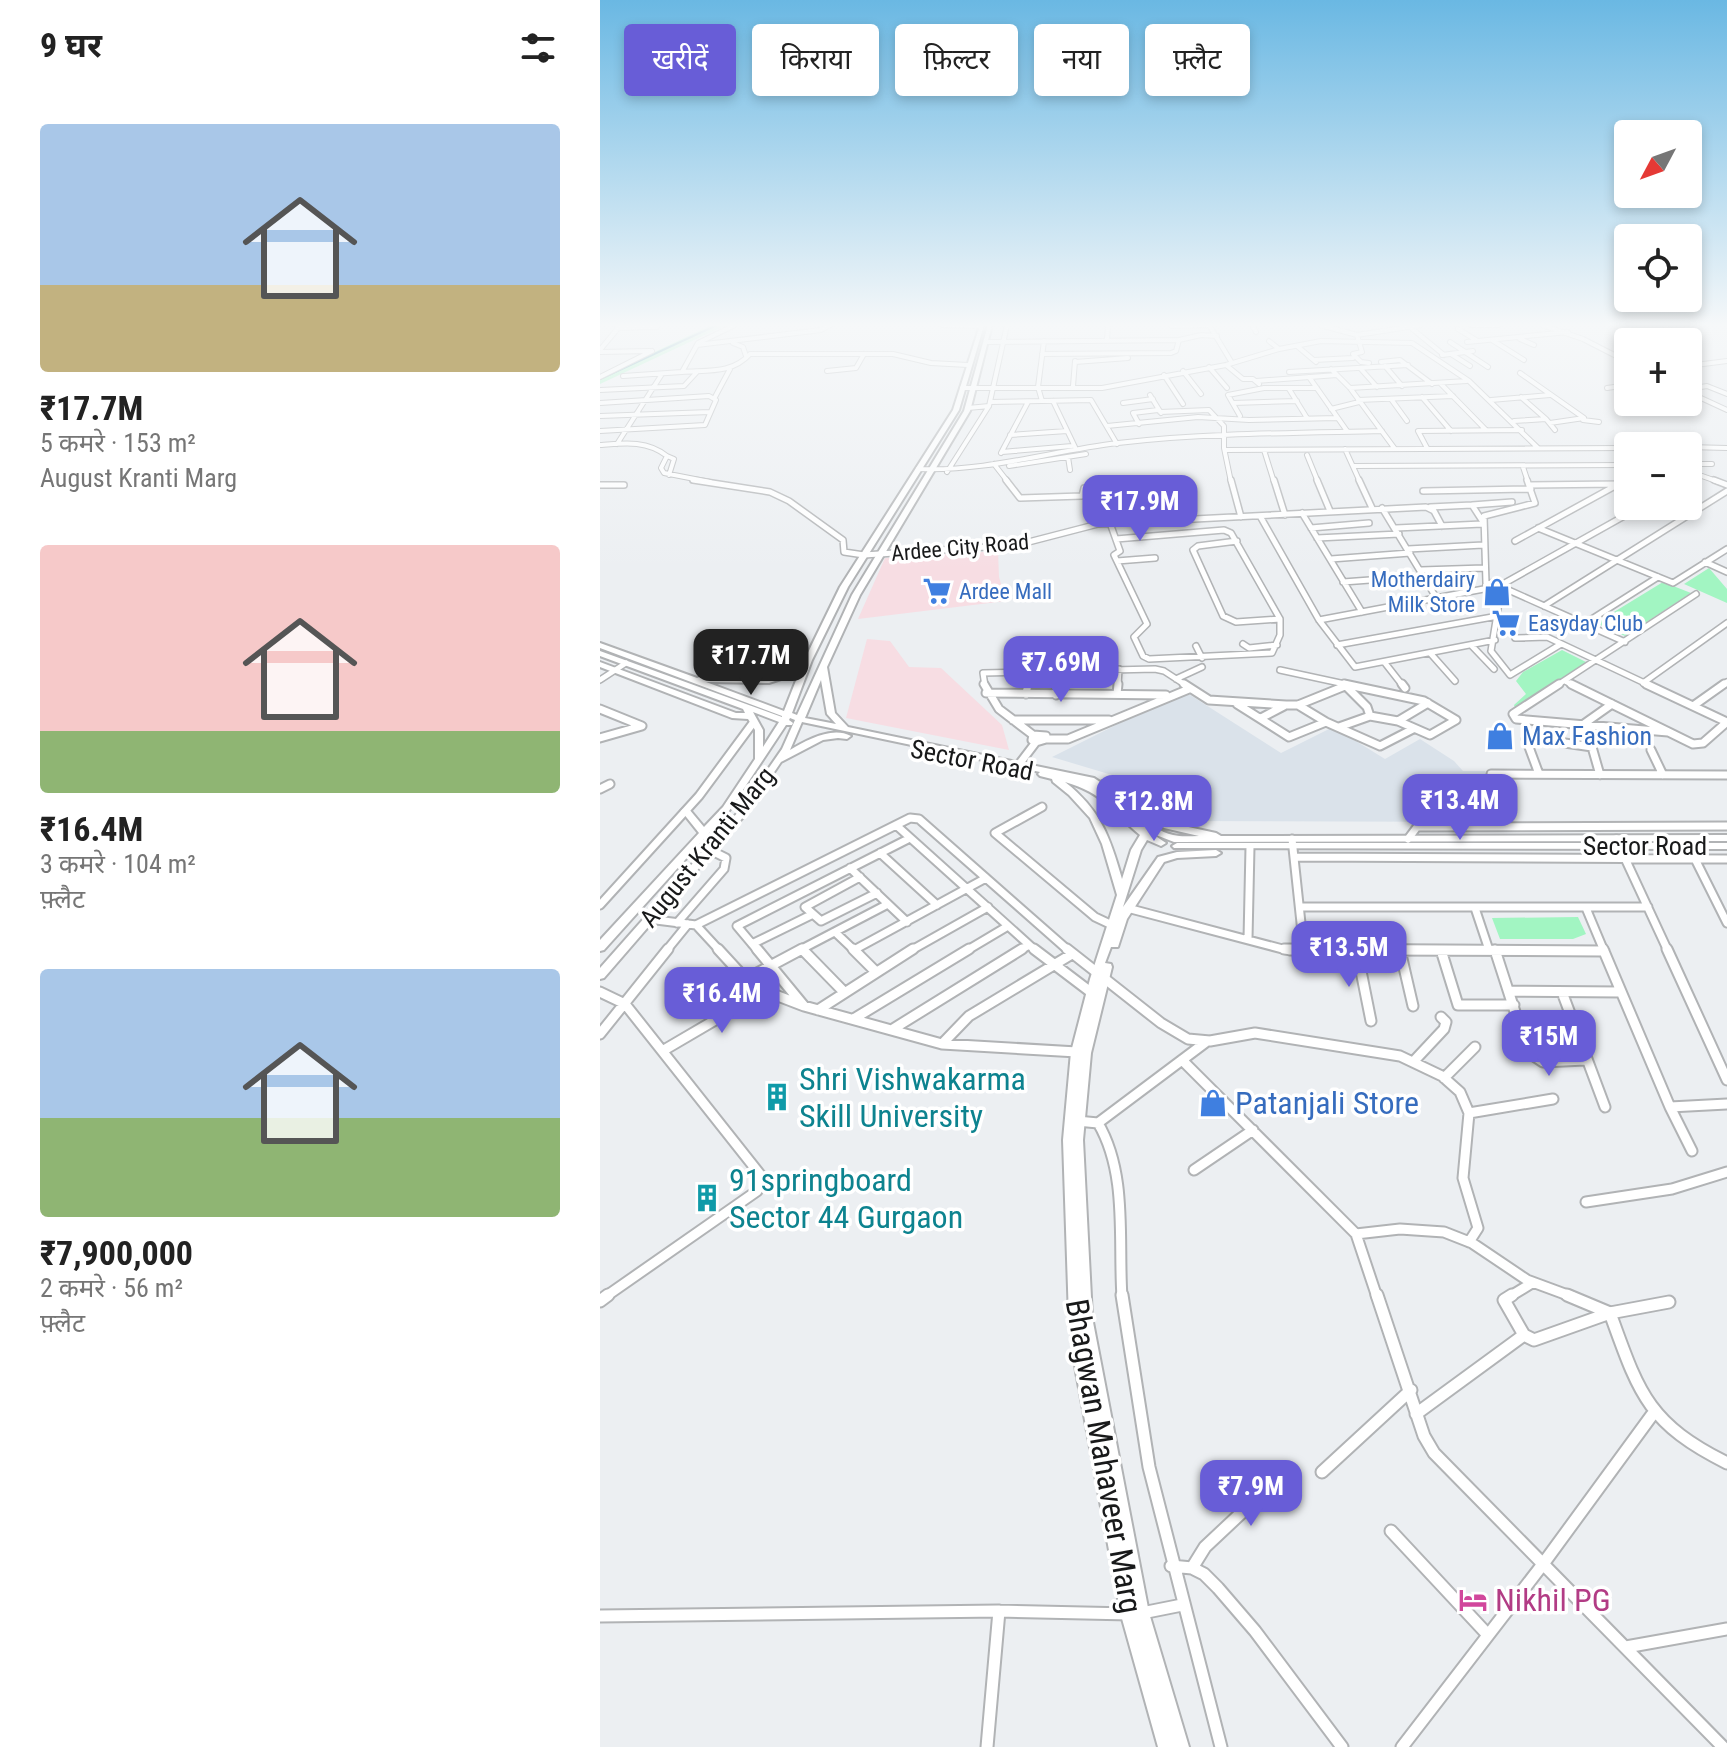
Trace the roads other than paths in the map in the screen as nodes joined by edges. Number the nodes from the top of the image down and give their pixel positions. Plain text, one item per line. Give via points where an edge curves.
1 (640, 407) edge
2 (712, 407) edge
3 (956, 407) edge
4 (976, 407) edge
5 (987, 407) edge
6 (1026, 407) edge
7 (1056, 407) edge
8 (1096, 407) edge
9 (1156, 407) edge
10 (1235, 407) edge
11 (1300, 407) edge
12 (1340, 407) edge
13 (1363, 407) edge
14 (1396, 407) edge
15 (1430, 407) edge
16 (1463, 407) edge
17 (1498, 407) edge
18 (1532, 407) edge
19 (1565, 407) edge
20 (968, 408) joint
21 (1331, 409) joint
22 (1159, 411) junction
23 (710, 412) junction
24 (633, 414) junction
25 (600, 416) edge
26 (1240, 416) junction
27 (1217, 417) junction
28 (1307, 418) junction
29 (1337, 418) junction
30 (1583, 420) junction
31 (1407, 421) dead end
32 (1514, 421) junction
33 (1548, 421) junction
34 (1166, 422) junction
35 (1599, 422) dead end
36 (1139, 424) junction
37 (1107, 426) junction
38 (623, 430) junction
39 (1486, 430) junction
40 (1522, 430) junction
41 (1555, 430) dead end
42 (600, 431) edge
43 (1067, 431) junction
44 (1347, 431) junction
45 (1382, 431) junction
46 (1451, 431) junction
47 (1222, 434) junction
48 (1010, 435) junction
49 (617, 444) junction
50 (1117, 444) junction
51 (600, 445) edge
52 (1076, 447) junction
53 (1702, 447) edge
54 (1427, 448) junction
55 (1538, 448) junction
56 (1614, 448) edge
57 (1717, 448) junction
58 (1727, 448) edge
59 (1345, 449) junction
60 (1395, 449) junction
61 (1225, 450) junction
62 (1264, 450) junction
63 (1002, 452) junction
64 (1086, 454) dead end
65 (1307, 455) dead end
66 (1727, 455) edge
67 (667, 456) junction
68 (1068, 457) junction
69 (1702, 464) edge
70 (1712, 464) dead end
71 (998, 465) junction
72 (1614, 465) edge
73 (1354, 466) junction
74 (1523, 467) junction
75 (918, 469) junction
76 (930, 470) junction
77 (1070, 470) dead end
78 (947, 472) junction
79 (669, 475) junction
80 (1702, 477) edge
81 (1614, 484) edge
82 (624, 485) dead end
83 (600, 487) edge
84 (1530, 487) junction
85 (1614, 487) edge
86 (1084, 488) dead end
87 (1727, 488) edge
88 (1423, 491) dead end
89 (1512, 502) dead end
90 (1472, 505) junction
91 (1426, 507) junction
92 (1372, 508) junction
93 (1382, 508) junction
94 (1330, 511) junction
95 (1302, 513) junction
96 (1285, 515) junction
97 (1260, 516) junction
98 (1241, 517) junction
99 (1617, 520) edge
100 (1110, 523) junction
101 (1369, 523) dead end
102 (1483, 523) junction
103 (1442, 526) junction
104 (1311, 528) junction
105 (1538, 528) junction
106 (1397, 531) junction
107 (1317, 538) junction
108 (1116, 539) junction
109 (1237, 541) junction
110 (1515, 541) dead end
111 (1575, 543) junction
112 (1483, 545) junction
113 (1727, 549) edge
114 (1409, 551) junction
115 (1724, 554) edge
116 (864, 555) junction
117 (879, 555) junction
118 (1155, 558) dead end
119 (1331, 559) junction
120 (1615, 560) junction
121 (1117, 561) junction
122 (1705, 562) junction
123 (1484, 568) junction
124 (1727, 572) edge
125 (1422, 573) junction
126 (1658, 577) junction
127 (1343, 582) junction
128 (1488, 586) junction
129 (1503, 587) junction
130 (1696, 594) dead end
131 (1437, 599) junction
132 (1544, 606) junction
133 (1362, 612) junction
134 (1498, 616) junction
135 (1280, 619) junction
136 (1319, 620) junction
137 (1727, 623) edge
138 (1584, 624) junction
139 (1515, 638) dead end
140 (1495, 640) junction
141 (1625, 642) junction
142 (1243, 644) dead end
143 (1561, 644) junction
144 (600, 645) edge
145 (1277, 645) junction
146 (1337, 645) junction
147 (1471, 645) junction
148 (1196, 646) dead end
149 (600, 653) edge
150 (1431, 654) junction
151 (1202, 658) junction
152 (1597, 661) junction
153 (626, 663) junction
154 (823, 663) junction
155 (1385, 663) junction
156 (600, 664) edge
157 (1202, 667) dead end
158 (805, 668) junction
159 (1058, 669) junction
160 (1119, 669) junction
161 (1494, 669) dead end
162 (615, 670) junction
163 (1030, 670) junction
164 (1280, 670) dead end
165 (690, 679) junction
166 (1176, 679) junction
167 (600, 680) edge
168 (1455, 681) dead end
169 (1565, 681) junction
170 (1643, 683) junction
171 (1344, 685) junction
172 (1726, 685) edge
173 (1189, 688) junction
174 (1405, 688) dead end
175 (986, 693) junction
176 (1026, 694) junction
177 (1117, 694) junction
178 (1056, 695) junction
179 (1166, 695) junction
180 (1235, 702) junction
181 (1428, 703) junction
182 (1612, 704) junction
183 (1286, 705) junction
184 (1298, 705) junction
185 (1693, 706) junction
186 (600, 709) edge
187 (750, 716) junction
188 (1370, 716) junction
189 (786, 718) junction
190 (1261, 718) junction
191 (1010, 719) junction
192 (1111, 720) junction
193 (1398, 721) junction
194 (798, 722) junction
195 (1326, 722) junction
196 (1727, 722) edge
197 (1581, 726) junction
198 (1339, 727) junction
199 (1413, 729) junction
200 (854, 731) junction
201 (1668, 732) junction
202 (600, 738) edge
203 (1034, 739) junction
204 (1526, 739) dead end
205 (1558, 742) dead end
206 (1651, 750) dead end
207 (758, 760) junction
208 (779, 760) junction
209 (1020, 763) junction
210 (1491, 774) dead end
211 (1539, 774) junction
212 (1048, 775) junction
213 (1600, 775) junction
214 (1663, 775) junction
215 (1727, 775) edge
216 (600, 781) edge
217 (1097, 784) junction
218 (600, 789) edge
219 (1042, 807) dead end
220 (686, 811) junction
221 (896, 825) junction
222 (1727, 826) edge
223 (704, 833) junction
224 (1150, 834) junction
225 (910, 838) junction
226 (1727, 838) edge
227 (1408, 839) junction
228 (1228, 840) junction
229 (1618, 842) junction
230 (1727, 846) edge
231 (1245, 847) junction
232 (1293, 848) junction
233 (710, 850) junction
234 (880, 853) junction
235 (1625, 858) junction
236 (1695, 859) junction
237 (1727, 859) edge
238 (850, 868) junction
239 (860, 877) junction
240 (986, 878) junction
241 (967, 888) junction
242 (877, 893) junction
243 (1122, 896) junction
244 (888, 904) junction
245 (600, 905) edge
246 (937, 905) junction
247 (988, 907) junction
248 (1301, 907) junction
249 (1648, 907) junction
250 (1475, 908) junction
251 (1586, 908) junction
252 (811, 915) junction
253 (1122, 918) junction
254 (648, 919) junction
255 (907, 922) junction
256 (677, 923) junction
257 (1727, 923) edge
258 (692, 924) junction
259 (621, 925) junction
260 (1008, 926) junction
261 (600, 932) edge
262 (835, 932) junction
263 (1248, 939) junction
264 (752, 944) junction
265 (1029, 945) junction
266 (600, 947) edge
267 (802, 949) junction
268 (854, 950) junction
269 (1400, 950) junction
270 (1441, 950) junction
271 (1492, 950) junction
272 (1357, 951) junction
273 (1604, 951) junction
274 (1304, 952) junction
275 (1072, 954) junction
276 (771, 966) junction
277 (1052, 966) junction
278 (875, 971) junction
279 (600, 975) edge
280 (1100, 978) junction
281 (746, 979) junction
282 (843, 991) junction
283 (1509, 991) junction
284 (600, 992) edge
285 (763, 992) junction
286 (1562, 992) junction
287 (1621, 992) junction
288 (1092, 993) junction
289 (625, 1004) junction
290 (1514, 1005) junction
291 (804, 1006) junction
292 (1413, 1006) dead end
293 (818, 1010) junction
294 (1441, 1017) dead end
295 (855, 1018) junction
296 (1371, 1021) dead end
297 (893, 1029) junction
298 (600, 1034) edge
299 (1206, 1042) junction
300 (942, 1044) junction
301 (1475, 1047) dead end
302 (664, 1050) junction
303 (1077, 1052) junction
304 (1722, 1057) edge
305 (1182, 1060) junction
306 (1585, 1060) junction
307 (1414, 1061) junction
308 (1444, 1078) junction
309 (1727, 1080) edge
310 (1553, 1099) dead end
311 (1727, 1104) edge
312 (1605, 1107) dead end
313 (1670, 1107) junction
314 (1469, 1113) junction
315 (1074, 1121) junction
316 (1098, 1123) junction
317 (1253, 1130) junction
318 (1692, 1151) dead end
319 (1194, 1170) dead end
320 (1727, 1172) edge
321 (1586, 1202) dead end
322 (1356, 1234) junction
323 (1469, 1242) junction
324 (1532, 1283) junction
325 (600, 1301) edge
326 (1669, 1302) dead end
327 (1610, 1313) junction
328 (1524, 1335) junction
329 (1411, 1390) junction
330 (1416, 1414) junction
331 (1652, 1415) junction
332 (1727, 1463) edge
333 (1287, 1470) dead end
334 (1322, 1472) dead end
335 (1391, 1531) dead end
336 (1543, 1564) junction
337 (1171, 1566) junction
338 (1192, 1568) junction
339 (1182, 1605) junction
340 (999, 1611) junction
341 (1135, 1614) junction
342 (600, 1616) edge
343 (1727, 1629) edge
344 (1488, 1635) junction
345 (1626, 1647) junction
346 (987, 1747) edge
347 (1167, 1747) edge
348 (1180, 1747) edge
349 (1221, 1747) edge
350 (1342, 1747) edge
351 (1402, 1747) edge
352 (1723, 1747) edge

1 - 24 street
2 - 23 street
3 - 75 main road, August Kranti Marg
4 - 20 street
5 - 78 street
6 - 48 street
7 - 43 street
8 - 37 street
9 - 22 street
10 - 26 street
11 - 28 street
12 - 21 street
13 - 45 street
14 - 31 street
15 - 46 street
16 - 39 street
17 - 32 street
18 - 33 street
19 - 30 street
20 - 76 main road, August Kranti Marg
21 - 29 street
22 - 27 street via 1209,410
22 - 34 street
22 - 36 street via 1133,413
23 - 24 street
23 - 38 street via 705,425
24 - 25 street
24 - 38 street
26 - 27 street
26 - 28 street
27 - 34 street
27 - 47 street via 1224,426
28 - 29 street
29 - 44 street
30 - 33 street
30 - 35 street
32 - 33 street
32 - 40 street
33 - 41 street
34 - 36 street
36 - 37 street
37 - 50 street
38 - 42 street
38 - 49 street
39 - 40 street
39 - 46 street
40 - 55 street
43 - 48 street
43 - 52 street
44 - 45 street
44 - 47 street
45 - 60 street
46 - 54 street via 1418,431
47 - 50 street
47 - 61 street
48 - 63 street
49 - 51 street
49 - 67 street via 659,448
50 - 52 street
52 - 63 street
52 - 71 street
53 - 57 street
54 - 55 street
54 - 60 street
55 - 56 street
57 - 58 street
57 - 66 street
59 - 60 street
59 - 62 street
59 - 73 street
61 - 62 street
61 - 98 street
62 - 96 street
63 - 71 street
64 - 68 street
65 - 94 street
67 - 79 street via 674,459
67 - 79 street via 661,471
68 - 71 street
68 - 77 street
69 - 70 street
71 - 78 street
71 - 86 street via 1016,495 1026,499 1082,496
72 - 74 street
73 - 74 street
73 - 92 street
74 - 84 street
75 - 76 street
75 - 116 main road, August Kranti Marg
76 - 78 street
76 - 117 main road, August Kranti Marg
79 - 116 street via 772,493 843,540 844,552
80 - 87 street
81 - 84 street
82 - 83 street
84 - 88 street
84 - 102 street via 1533,505 1489,513
85 - 105 street
87 - 120 street
89 - 90 street, Ardee City Road
90 - 91 street, Ardee City Road
90 - 102 street
91 - 93 street, Ardee City Road
91 - 103 street
92 - 93 street, Ardee City Road
92 - 94 street, Ardee City Road
93 - 106 street
94 - 95 street, Ardee City Road
95 - 96 street, Ardee City Road
95 - 104 street
96 - 97 street, Ardee City Road
97 - 98 street, Ardee City Road
97 - 136 street
98 - 100 street, Ardee City Road
99 - 111 street
100 - 108 street
100 - 117 street, Ardee City Road via 1017,545
101 - 104 street
102 - 103 street
102 - 112 street
103 - 106 street
104 - 107 street
105 - 110 street
105 - 111 street
106 - 107 street
106 - 114 street
107 - 119 street
108 - 109 street via 1224,530
108 - 121 street
109 - 135 street
109 - 135 street via 1193,550 1223,616 1236,622
111 - 120 street
111 - 129 street
112 - 114 street
112 - 123 street
113 - 115 street
114 - 119 street
114 - 125 street
115 - 122 street
116 - 117 street, Ardee City Road
116 - 158 main road, August Kranti Marg
117 - 154 main road, August Kranti Marg
118 - 121 street
119 - 127 street
120 - 126 street
120 - 132 street
121 - 151 street via 1147,624 1134,637 1143,656
122 - 124 street
122 - 126 street via 1673,583
123 - 125 street
123 - 128 street
125 - 127 street
125 - 131 street
126 - 138 street
127 - 133 street
128 - 129 street
128 - 131 street
129 - 132 street
129 - 134 street
130 - 141 street
131 - 133 street
132 - 138 street
133 - 136 street
134 - 140 street
134 - 146 street
135 - 145 street
136 - 146 street
137 - 170 street
138 - 141 street
139 - 143 street via 1547,637
140 - 143 street via 1491,651 1510,675
140 - 147 street
141 - 152 street
142 - 145 street
143 - 152 street
144 - 165 main road
145 - 151 street via 1265,656
146 - 155 street via 1355,667
147 - 150 street
147 - 161 street
148 - 151 street
149 - 153 main road
150 - 155 street
150 - 168 street
152 - 169 street
152 - 170 street
153 - 162 street
153 - 187 main road
154 - 194 main road, August Kranti Marg
154 - 200 main road via 831,714
155 - 174 street
156 - 162 main road
157 - 166 street
158 - 165 main road via 769,681
158 - 189 main road, August Kranti Marg
159 - 160 street
159 - 163 street
159 - 178 street
160 - 166 street via 1155,669
160 - 177 street
162 - 167 street
162 - 187 main road via 735,716
163 - 175 street via 983,673
163 - 176 street
164 - 171 street
165 - 189 main road
166 - 173 street
169 - 182 street
169 - 197 street via 1514,716 1525,722
170 - 185 street
171 - 181 street
171 - 184 street
171 - 188 street
172 - 185 street
173 - 179 street
173 - 180 street via 1209,700
175 - 176 street
175 - 191 street
176 - 178 street
177 - 178 street
177 - 179 street
179 - 192 street
180 - 183 street
180 - 190 street
181 - 193 street
181 - 199 street via 1456,720 1430,735
182 - 197 street
182 - 201 street
183 - 184 street
183 - 190 street
184 - 195 street
185 - 196 street
186 - 202 street via 642,726
187 - 189 main road
187 - 207 main road via 759,730
187 - 220 street
188 - 193 street
188 - 198 street
189 - 194 main road, Sector Road
189 - 207 main road, August Kranti Marg
190 - 195 street via 1289,737
191 - 192 street
191 - 203 street
192 - 203 street via 1068,739
193 - 199 street
194 - 200 main road, Sector Road
194 - 208 main road, August Kranti Marg
195 - 198 street
196 - 201 street via 1698,744
197 - 201 street
198 - 199 street via 1380,746
200 - 209 main road, Sector Road
203 - 209 street
204 - 211 street
205 - 213 street via 1592,747
206 - 214 street
207 - 223 main road, August Kranti Marg
208 - 212 main road, Sector Road via 837,733
208 - 233 main road, August Kranti Marg
209 - 217 main road, Sector Road
210 - 211 street
211 - 213 street
212 - 224 main road, Sector Road via 1101,794
212 - 243 main road via 1089,807 1110,852
213 - 214 street
214 - 215 street
216 - 218 street via 610,784
217 - 224 main road, Sector Road
217 - 228 main road via 1113,786 1167,826
219 - 253 street via 995,833 1095,917
220 - 223 main road
220 - 245 street
221 - 225 street
221 - 240 street via 919,819
221 - 258 street
222 - 227 street via 1417,827
223 - 259 main road, August Kranti Marg
224 - 228 main road, Sector Road
224 - 231 main road, Sector Road via 1172,846
224 - 243 main road, Bhagwan Mahaveer Marg
224 - 253 main road, Bhagwan Mahaveer Marg
225 - 234 street
225 - 241 street
226 - 229 main road, Sector Road
227 - 229 main road, Sector Road
227 - 232 main road, Sector Road
228 - 232 main road, Sector Road
229 - 230 main road, Sector Road
229 - 232 main road, Sector Road
229 - 235 street
231 - 232 main road, Sector Road
231 - 253 main road via 1161,859
231 - 263 street
232 - 235 street
232 - 248 street
233 - 254 main road, August Kranti Marg
233 - 256 street via 726,858 724,869
234 - 238 street
234 - 246 street
235 - 236 street
235 - 249 street
236 - 237 street
236 - 257 street
238 - 239 street
238 - 264 street via 737,926
239 - 242 street
239 - 252 street via 806,905
240 - 241 street
240 - 275 street
241 - 246 street
241 - 247 street
242 - 244 street
242 - 252 street via 821,921
243 - 253 main road, Bhagwan Mahaveer Marg
244 - 255 street
244 - 262 street
246 - 255 street
247 - 260 street
247 - 278 street
248 - 250 street
248 - 274 street
249 - 251 street
249 - 304 street
250 - 251 street
250 - 271 street
251 - 273 street
252 - 264 street
253 - 263 street
253 - 280 main road, Bhagwan Mahaveer Marg
254 - 256 street
254 - 279 main road, August Kranti Marg
255 - 268 street
256 - 258 street
258 - 281 street
258 - 289 street
259 - 261 main road
259 - 266 main road, August Kranti Marg
260 - 265 street
260 - 295 street
262 - 267 street
262 - 268 street
263 - 274 street
264 - 276 street
265 - 277 street
265 - 297 street
267 - 276 street
267 - 282 street
268 - 278 street
269 - 270 street
269 - 272 street
269 - 292 street
270 - 271 street
270 - 290 street via 1458,1005
271 - 273 street
271 - 283 street
272 - 274 street
272 - 296 street
273 - 287 street
275 - 277 street
275 - 280 street
276 - 281 street
276 - 291 street
277 - 288 street
277 - 300 street via 969,1016
278 - 282 street
280 - 288 main road, Bhagwan Mahaveer Marg
280 - 299 street via 1177,1033
280 - 315 main road, Bhagwan Mahaveer Marg
281 - 285 street
282 - 293 street
283 - 286 street
283 - 290 street
284 - 289 street
285 - 291 street
285 - 302 street
286 - 287 street
286 - 306 street
287 - 313 street
288 - 303 main road, Bhagwan Mahaveer Marg
289 - 298 street
289 - 302 street
290 - 306 street via 1533,1057 1543,1062
291 - 293 street
293 - 295 street
294 - 307 street via 1444,1029
295 - 297 street
297 - 300 street
299 - 305 street
299 - 307 street via 1255,1033
300 - 303 street
301 - 308 street
302 - 325 street via 761,1171 761,1184
303 - 315 main road, Bhagwan Mahaveer Marg
304 - 309 street
305 - 316 street
305 - 317 street
306 - 312 street
307 - 308 street
308 - 314 street
310 - 314 street
311 - 313 street
313 - 318 street
314 - 323 street via 1463,1178 1478,1228
315 - 316 street
315 - 341 main road, Bhagwan Mahaveer Marg via 1085,1317
316 - 337 street via 1113,1152 1126,1340
317 - 319 street
317 - 322 street
320 - 321 street via 1672,1189
322 - 323 street via 1420,1228
322 - 329 street
323 - 324 street
324 - 327 street
324 - 328 street via 1504,1300
326 - 327 street
327 - 328 street via 1534,1340
327 - 331 street
328 - 330 street
329 - 330 street
329 - 334 street
330 - 336 street via 1434,1453
331 - 332 street via 1686,1443
331 - 336 street
333 - 338 street via 1205,1547
335 - 344 street
336 - 344 street
336 - 345 street
337 - 338 street
337 - 339 street
338 - 350 street via 1204,1574 1255,1631
339 - 341 street
339 - 349 street
340 - 341 street
340 - 342 street
340 - 346 street
341 - 347 main road, Bhagwan Mahaveer Marg
341 - 348 main road, Bhagwan Mahaveer Marg
343 - 345 street
344 - 351 street
345 - 352 street

